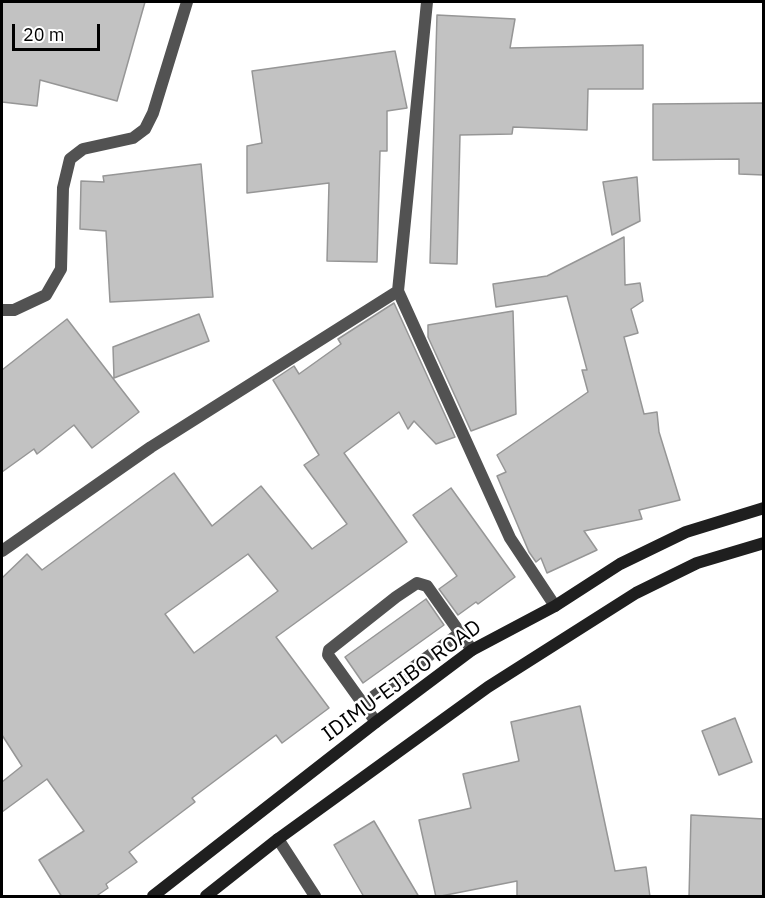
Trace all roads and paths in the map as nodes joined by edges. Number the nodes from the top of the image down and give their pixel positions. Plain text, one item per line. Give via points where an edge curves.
1 (187, 2) edge
2 (427, 2) edge
3 (398, 291) junction
4 (2, 310) edge
5 (764, 508) edge
6 (764, 543) edge
7 (2, 551) edge
8 (555, 606) junction
9 (460, 633) junction
10 (472, 650) junction
11 (363, 704) junction
12 (376, 722) junction
13 (278, 839) junction
14 (153, 897) edge
15 (206, 897) edge
16 (315, 897) edge

1 - 4 street via 145,129 133,138 83,149 69,159 63,188 61,269 46,295 14,310
2 - 3 street
3 - 7 street via 151,447
3 - 8 street via 510,538
5 - 8 main road, IDIMU-EJIBO ROAD via 686,532 620,564
6 - 13 main road via 698,563 636,593 488,687
8 - 10 main road, IDIMU-EJIBO ROAD
9 - 10 street
9 - 11 street
9 - 11 street via 427,586 417,584 396,597 329,650 328,655
10 - 12 main road, IDIMU-EJIBO ROAD
11 - 12 street
12 - 14 main road, IDIMU-EJIBO ROAD
13 - 15 main road
13 - 16 street

